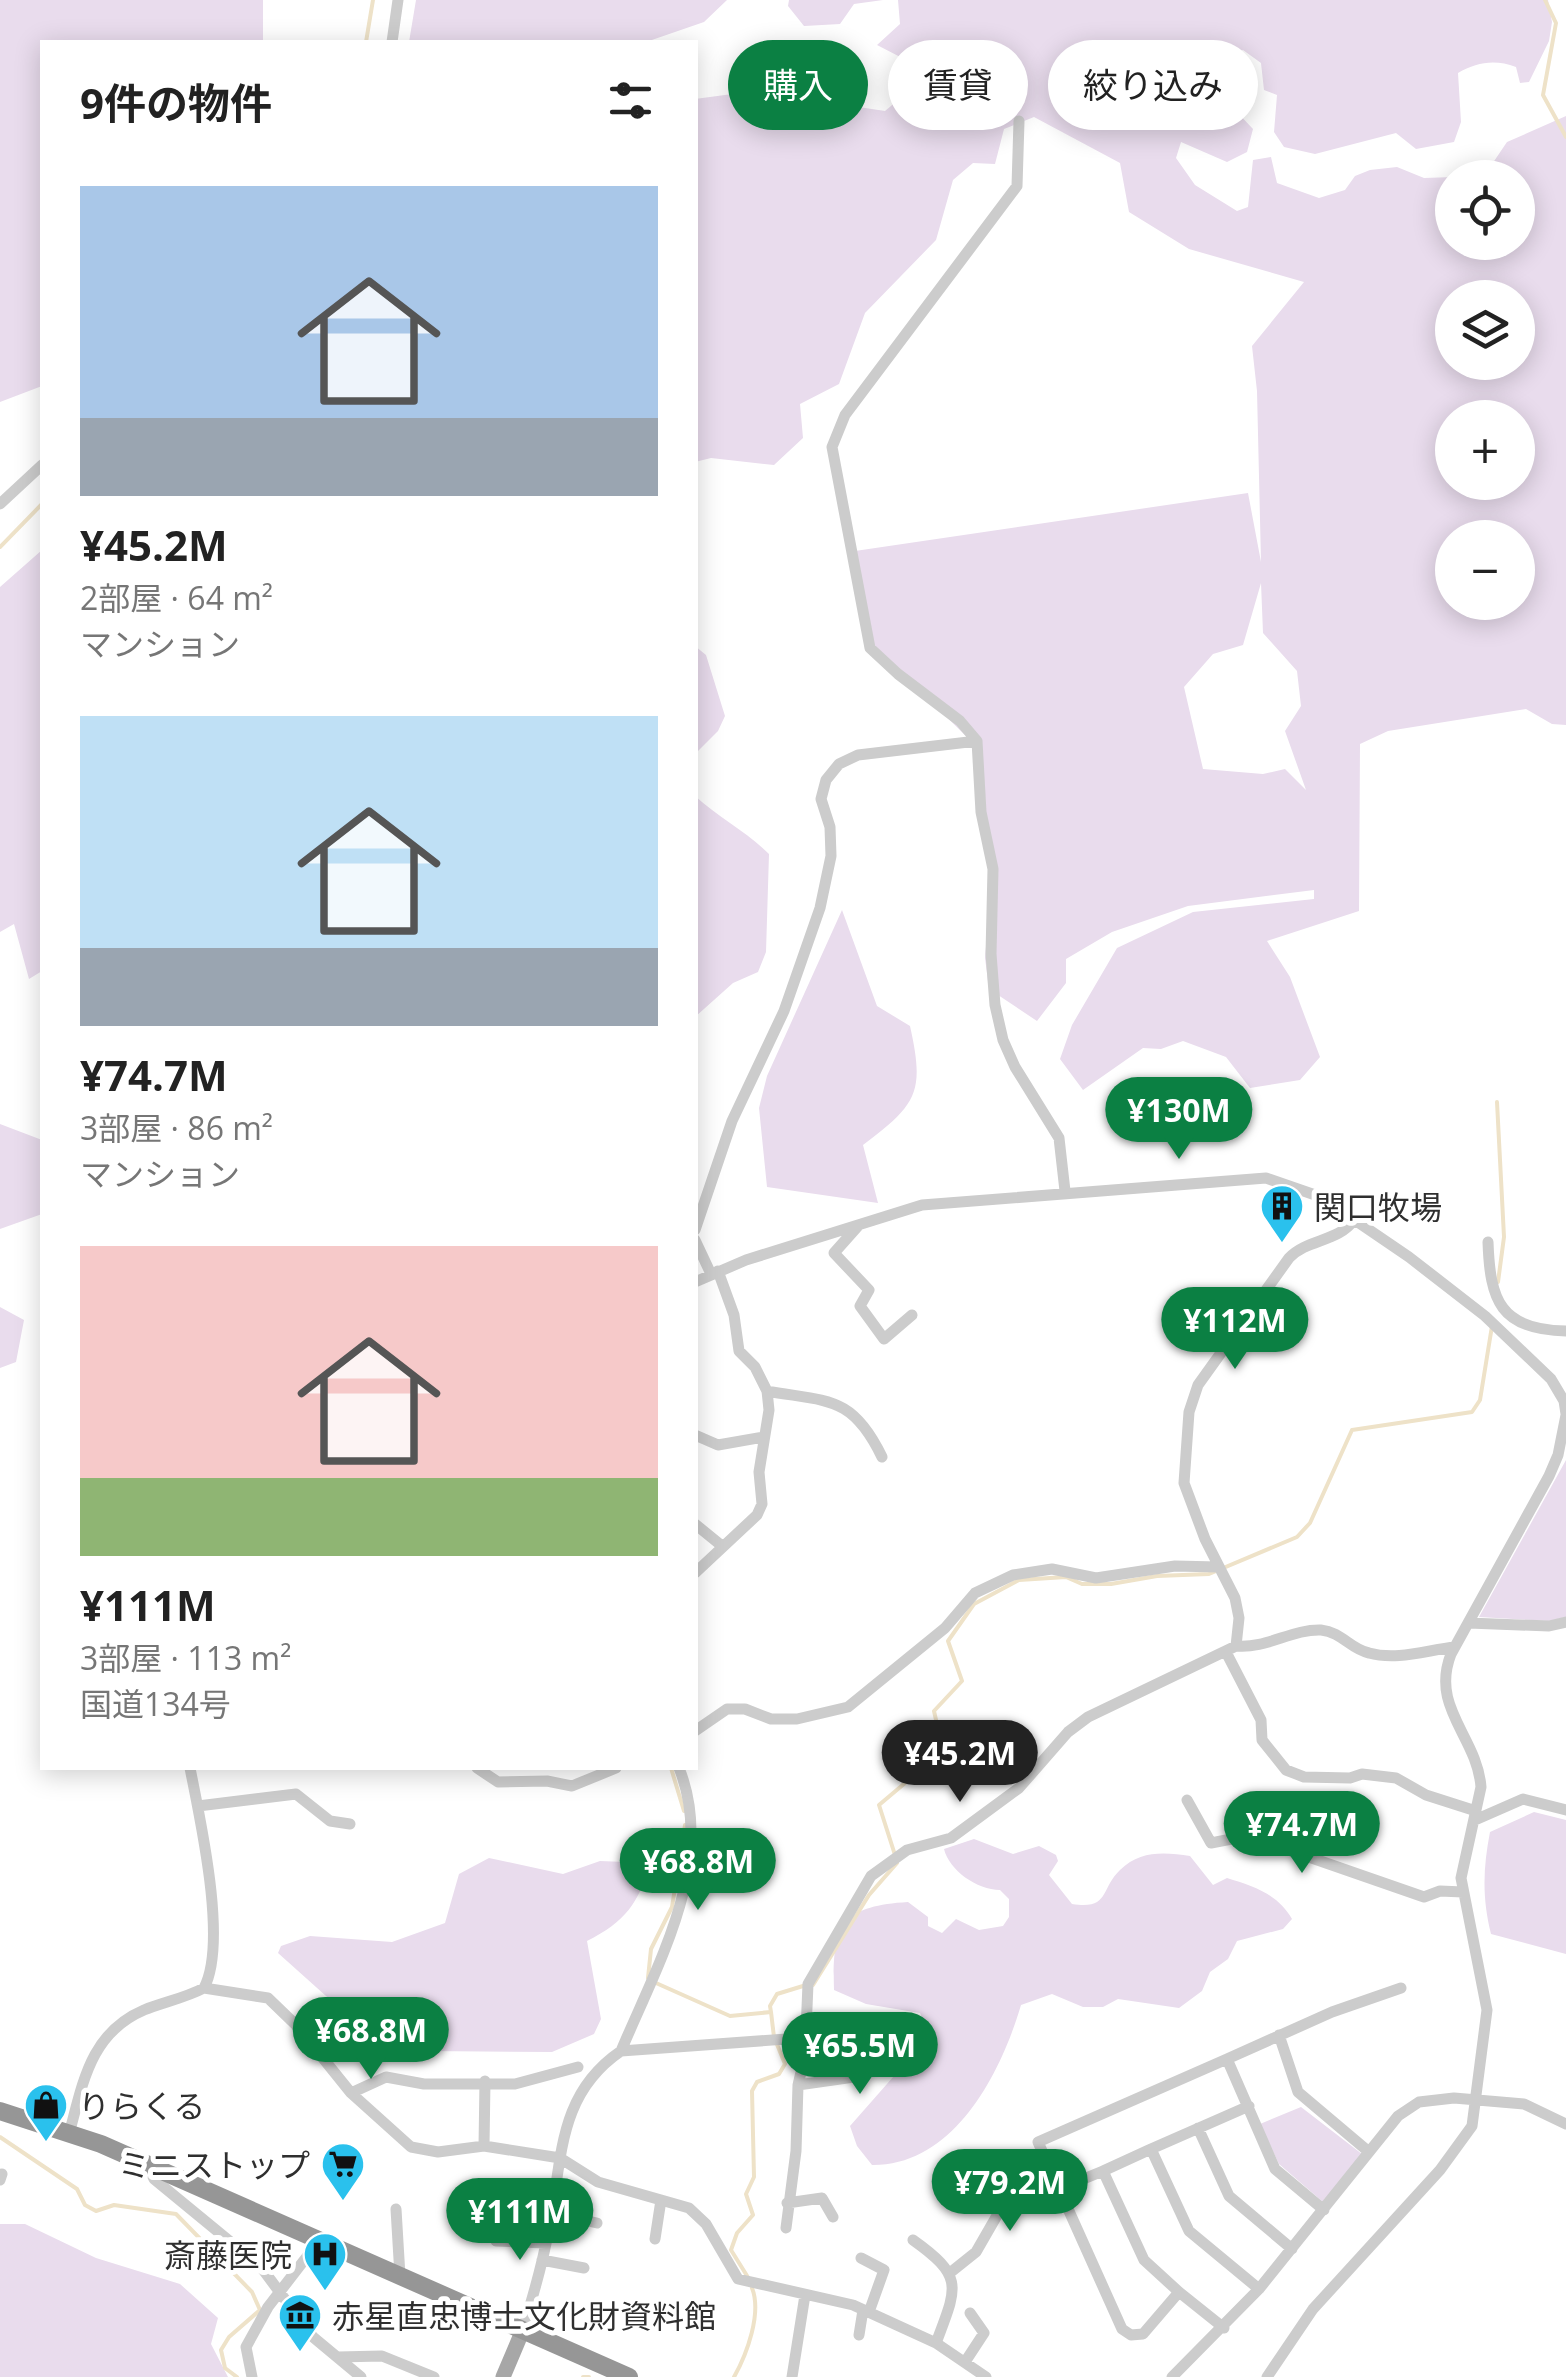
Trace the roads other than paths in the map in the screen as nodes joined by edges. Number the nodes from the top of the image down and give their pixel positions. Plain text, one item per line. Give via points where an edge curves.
1 (398, 0) edge
2 (392, 40) edge
3 (1019, 130) edge
4 (40, 467) edge
5 (0, 504) edge
6 (976, 740) junction
7 (1065, 1191) junction
8 (1354, 1220) junction
9 (698, 1221) edge
10 (861, 1223) junction
11 (1488, 1242) dead end
12 (698, 1245) edge
13 (715, 1272) junction
14 (698, 1280) edge
15 (912, 1315) dead end
16 (1566, 1330) edge
17 (766, 1391) junction
18 (1565, 1406) edge
19 (1566, 1415) edge
20 (698, 1436) edge
21 (764, 1437) junction
22 (882, 1457) dead end
23 (698, 1526) edge
24 (722, 1546) junction
25 (1220, 1571) junction
26 (698, 1572) edge
27 (1566, 1622) edge
28 (1469, 1624) junction
29 (1455, 1648) junction
30 (1231, 1650) junction
31 (698, 1728) edge
32 (190, 1770) edge
33 (480, 1770) edge
34 (611, 1770) edge
35 (680, 1770) edge
36 (1186, 1800) dead end
37 (198, 1806) junction
38 (1566, 1810) edge
39 (1476, 1816) junction
40 (350, 1824) dead end
41 (1462, 1892) junction
42 (204, 1988) junction
43 (1401, 1988) dead end
44 (1279, 2035) junction
45 (828, 2036) dead end
46 (805, 2038) junction
47 (621, 2051) junction
48 (867, 2052) dead end
49 (1228, 2060) junction
50 (578, 2067) dead end
51 (485, 2082) junction
52 (798, 2084) junction
53 (351, 2093) junction
54 (1476, 2101) junction
55 (1249, 2106) junction
56 (0, 2111) edge
57 (1566, 2124) edge
58 (1198, 2128) junction
59 (69, 2134) junction
60 (484, 2146) junction
61 (1151, 2149) junction
62 (1369, 2152) junction
63 (560, 2158) junction
64 (147, 2164) junction
65 (1103, 2170) junction
66 (1059, 2189) junction
67 (555, 2191) junction
68 (508, 2192) dead end
69 (661, 2200) junction
70 (787, 2203) junction
71 (1068, 2208) junction
72 (396, 2209) dead end
73 (1324, 2210) junction
74 (552, 2213) junction
75 (833, 2217) dead end
76 (597, 2223) dead end
77 (786, 2228) dead end
78 (655, 2238) dead end
79 (913, 2240) dead end
80 (318, 2241) junction
81 (496, 2241) dead end
82 (546, 2243) junction
83 (1292, 2249) junction
84 (861, 2258) dead end
85 (542, 2260) junction
86 (584, 2268) dead end
87 (951, 2272) junction
88 (400, 2276) junction
89 (1259, 2289) junction
90 (1180, 2292) junction
91 (281, 2294) junction
92 (805, 2294) junction
93 (866, 2311) junction
94 (970, 2312) dead end
95 (1224, 2328) junction
96 (522, 2332) junction
97 (859, 2335) dead end
98 (936, 2343) junction
99 (338, 2357) junction
100 (964, 2362) junction
101 (792, 2376) edge
102 (1270, 2376) edge
103 (252, 2377) edge
104 (361, 2377) edge
105 (434, 2377) edge
106 (503, 2377) edge
107 (629, 2377) edge
108 (810, 2377) edge
109 (986, 2377) edge
110 (1172, 2377) edge

1 - 2 street
3 - 6 street via 1017,186 845,415 832,447 870,648
4 - 5 street
6 - 7 street via 993,869 995,1005 1015,1067 1059,1138
6 - 9 street via 858,755 826,780 821,799 831,856 815,924 732,1121
7 - 8 street via 1266,1178 1302,1188
7 - 10 street via 922,1205
8 - 18 street via 1485,1316 1551,1379
8 - 25 street via 1289,1258 1194,1394 1184,1483
10 - 13 street
10 - 15 street via 834,1253 869,1290 860,1306 884,1339
11 - 16 street via 1493,1294 1516,1320
12 - 13 street
13 - 14 street
13 - 17 street via 734,1315 739,1351
17 - 21 street
17 - 22 street via 848,1408
18 - 19 street
19 - 28 street via 1549,1476
20 - 21 street via 718,1446
21 - 24 street via 758,1515
23 - 24 street
24 - 26 street
25 - 30 street via 1238,1607
25 - 31 street via 1176,1566 1096,1578 1052,1569 1013,1575 975,1593 945,1628 848,1707 797,1719 726,1709
27 - 28 street
28 - 29 street
29 - 30 street via 1372,1654 1323,1630
29 - 39 street via 1444,1690 1480,1773
30 - 39 street via 1261,1720 1262,1740 1286,1770 1304,1777 1396,1778
30 - 46 street via 1088,1717 1019,1788 950,1838 908,1850 871,1876 808,1984
32 - 37 street
33 - 34 street via 498,1782 572,1786
35 - 47 street via 692,1808 684,1888 657,1976
36 - 41 street via 1211,1843 1242,1837 1424,1896
37 - 40 street via 296,1794 330,1821
37 - 42 street via 214,1944
38 - 39 street via 1523,1799
39 - 41 street
41 - 54 street via 1487,2010
42 - 53 street via 268,1998
42 - 59 street via 141,2011 102,2040 90,2059
43 - 44 street
44 - 49 street
44 - 62 street via 1298,2092
45 - 46 street
46 - 47 street
46 - 52 street
47 - 63 street via 587,2080 565,2128
48 - 52 street via 862,2076
49 - 55 street
49 - 66 street via 1038,2142
50 - 51 street via 515,2084
51 - 53 street via 424,2084 395,2076
51 - 60 street
52 - 70 street
53 - 60 street via 410,2147 438,2152
54 - 57 street via 1524,2104
54 - 62 street via 1419,2102
54 - 102 street via 1461,2146 1313,2308
55 - 58 street
55 - 73 street via 1275,2169
56 - 59 highway
58 - 61 street
58 - 83 street via 1229,2196
59 - 64 highway
60 - 63 street
61 - 65 street
61 - 89 street via 1189,2231
62 - 73 street
63 - 67 street
63 - 69 street via 598,2182
64 - 80 highway
64 - 91 street via 154,2179 262,2266
65 - 66 street
65 - 90 street via 1144,2260
66 - 71 street
67 - 68 street
67 - 74 street
69 - 78 street
69 - 92 street via 689,2208 706,2224 738,2279
70 - 75 street via 822,2198
70 - 77 street
71 - 87 street via 1042,2203 1018,2179 976,2252
71 - 90 street via 1122,2329 1143,2334
72 - 88 street
73 - 83 street
74 - 76 street
74 - 82 street
79 - 87 street
80 - 88 highway
80 - 91 street
81 - 82 street
82 - 85 street
83 - 89 street
84 - 93 street via 884,2270
85 - 86 street
85 - 96 street
87 - 98 street via 953,2294
88 - 96 highway
89 - 95 street
90 - 95 street
91 - 99 street via 313,2338
91 - 103 street via 246,2347
92 - 93 street
92 - 101 street
93 - 97 street
93 - 98 street
94 - 100 street via 984,2333
95 - 110 street
96 - 106 main road
96 - 107 highway
98 - 100 street
99 - 104 street
99 - 105 street via 382,2356
100 - 109 street
101 - 108 street

